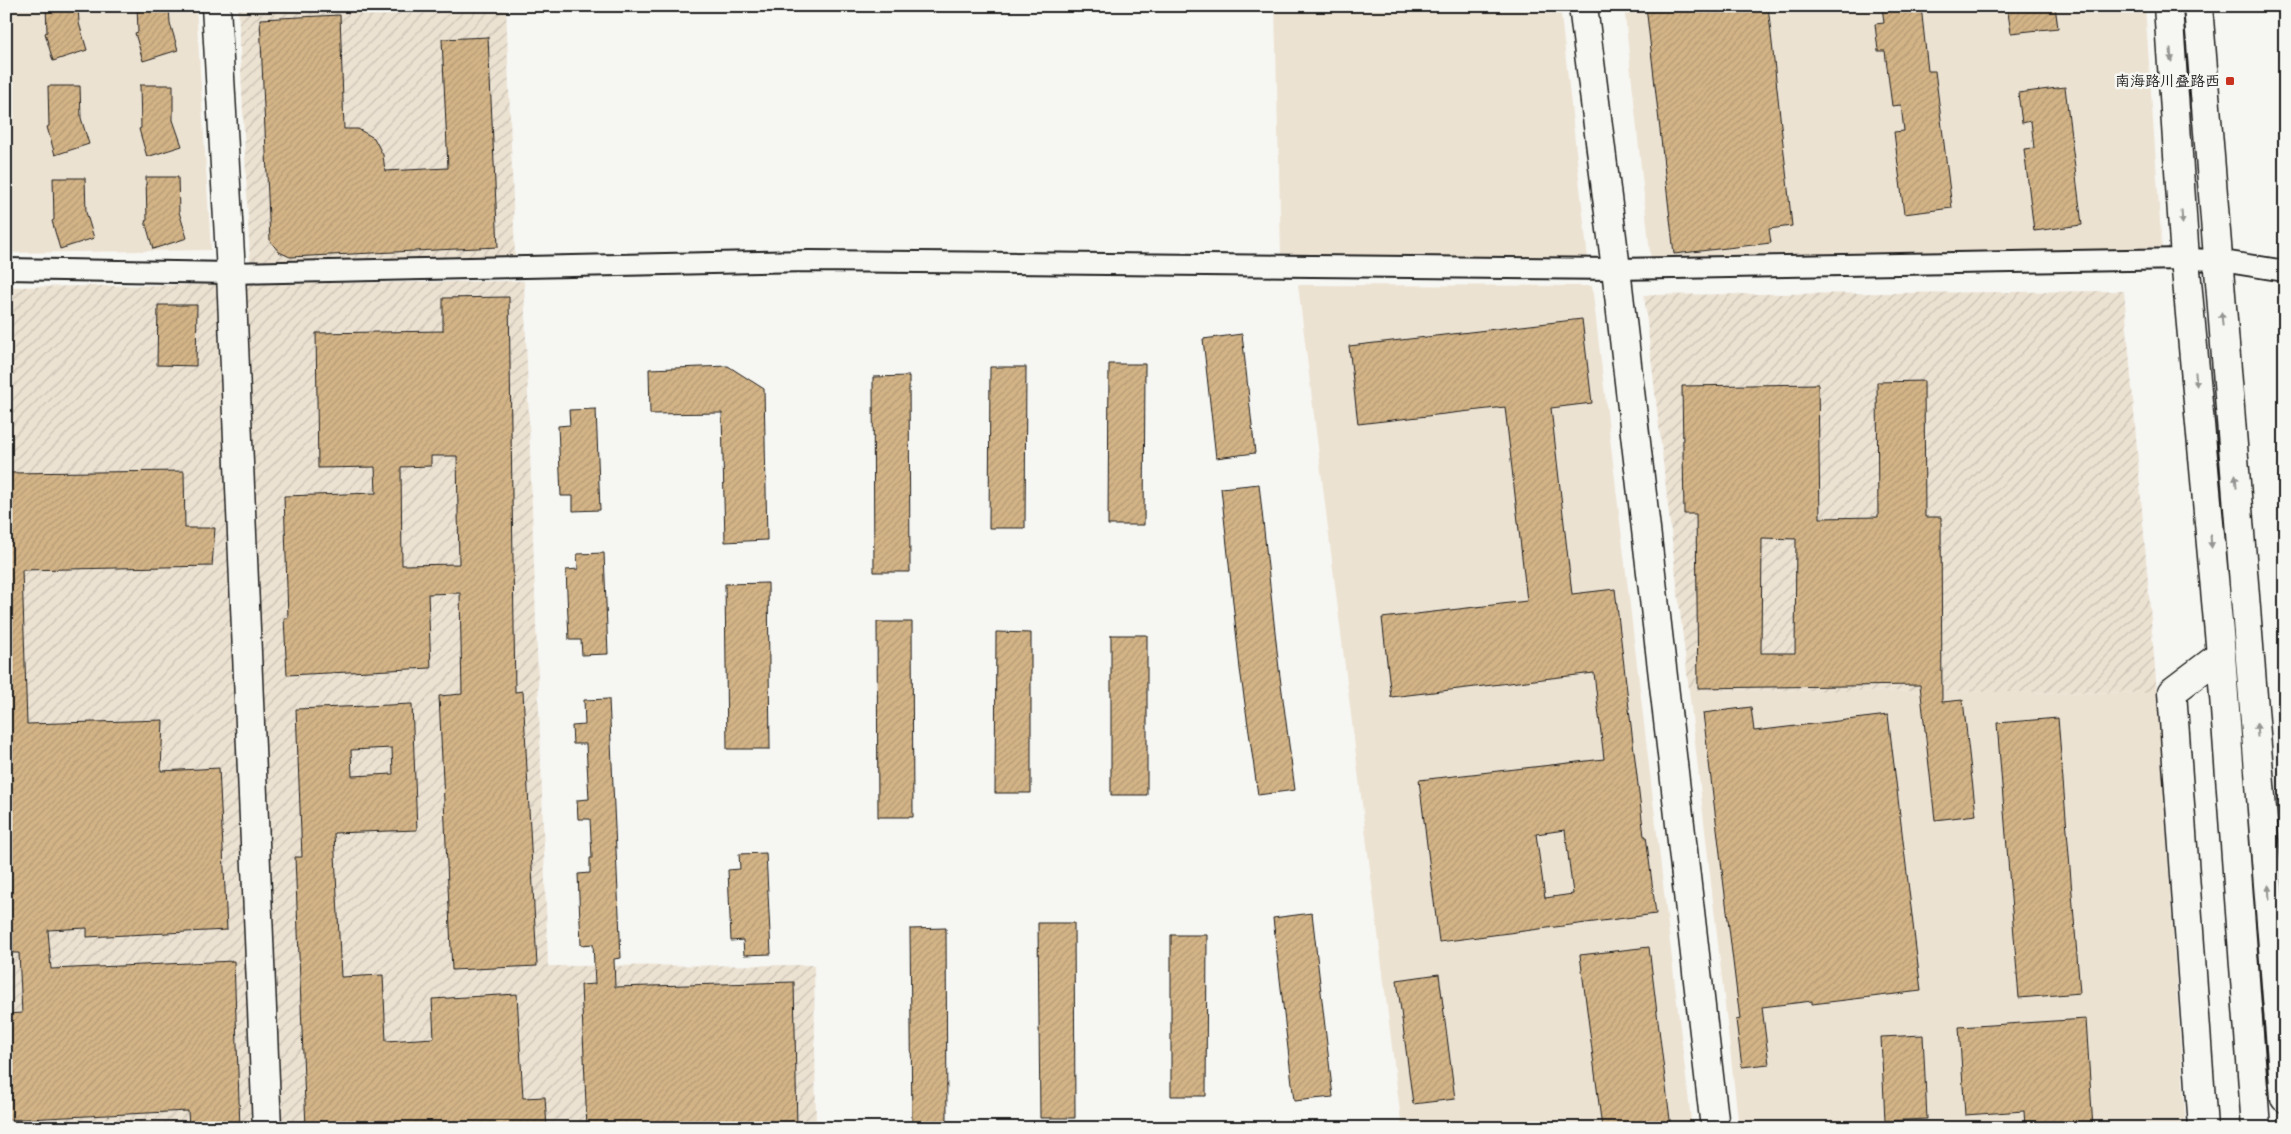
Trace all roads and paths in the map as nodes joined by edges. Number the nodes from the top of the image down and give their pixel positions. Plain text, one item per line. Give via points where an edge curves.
1 (216, 6) edge
2 (1583, 6) edge
3 (2168, 6) edge
4 (2198, 6) edge
5 (2185, 259) junction
6 (2216, 260) junction
7 (6, 268) edge
8 (1616, 269) junction
9 (2285, 271) edge
10 (231, 273) junction
11 (2221, 655) junction
12 (2285, 1098) edge
13 (267, 1128) edge
14 (1715, 1128) edge
15 (2203, 1128) edge
16 (2256, 1128) edge

1 - 10 street
2 - 8 street
3 -> 5 street
4 - 6 street
5 - 6 street
5 - 8 street
5 -> 11 street
6 - 9 street
12 -> 6 street via 2251,648
7 - 10 street
8 - 10 street via 810,261
8 - 14 street
10 - 13 street
11 - 15 street via 2172,692
11 - 16 street

